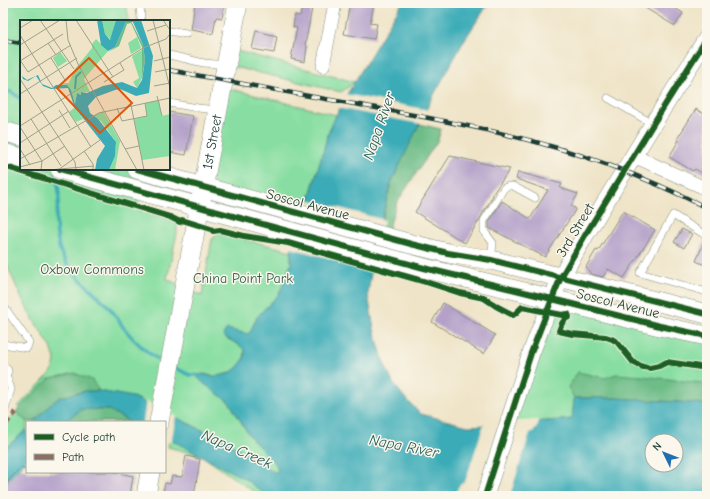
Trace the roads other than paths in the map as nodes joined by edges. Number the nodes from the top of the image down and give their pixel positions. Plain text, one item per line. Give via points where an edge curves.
1 (140, 3) edge
2 (238, 3) edge
3 (335, 3) edge
4 (141, 20) edge
5 (170, 31) edge
6 (186, 34) dead end
7 (707, 38) edge
8 (170, 55) edge
9 (226, 65) junction
10 (323, 66) dead end
11 (608, 98) dead end
12 (170, 103) edge
13 (218, 110) junction
14 (653, 124) junction
15 (3, 131) edge
16 (20, 136) edge
17 (3, 153) edge
18 (634, 156) junction
19 (20, 158) edge
20 (64, 170) edge
21 (146, 171) edge
22 (204, 187) junction
23 (707, 189) edge
24 (535, 198) dead end
25 (200, 207) junction
26 (707, 236) edge
27 (491, 260) junction
28 (561, 278) junction
29 (707, 292) edge
30 (552, 299) junction
31 (3, 305) edge
32 (707, 314) edge
33 (707, 336) edge
34 (3, 344) edge
35 (4, 371) edge
36 (3, 415) edge
37 (159, 421) edge
38 (150, 473) edge
39 (146, 496) edge
40 (485, 496) edge

1 - 4 lane
2 - 9 main road, 1st Street
3 - 10 street
5 - 6 lane
7 - 14 street, 3rd Street
8 - 9 lane
9 - 13 main road, 1st Street
11 - 14 lane
12 - 13 lane
13 - 22 main road, 1st Street
14 - 18 street, 3rd Street
15 - 16 main road
17 - 19 main road
18 - 23 street
18 - 28 street, 3rd Street
20 - 25 main road, Soscol Avenue
21 - 22 main road, Soscol Avenue
22 - 25 main road, 1st Street
22 - 27 main road, Soscol Avenue via 386,238
24 - 27 lane via 513,186 504,188 484,221 484,231 493,242
25 - 30 main road, Soscol Avenue
25 - 37 main road, 1st Street
26 - 29 lane via 674,215 640,273
27 - 28 main road, Soscol Avenue
28 - 30 street, 3rd Street
28 - 32 main road, Soscol Avenue
30 - 33 main road, Soscol Avenue
30 - 40 street, 3rd Street via 531,353
31 - 34 lane via 29,342 27,348
35 - 36 lane via 11,389
38 - 39 main road

